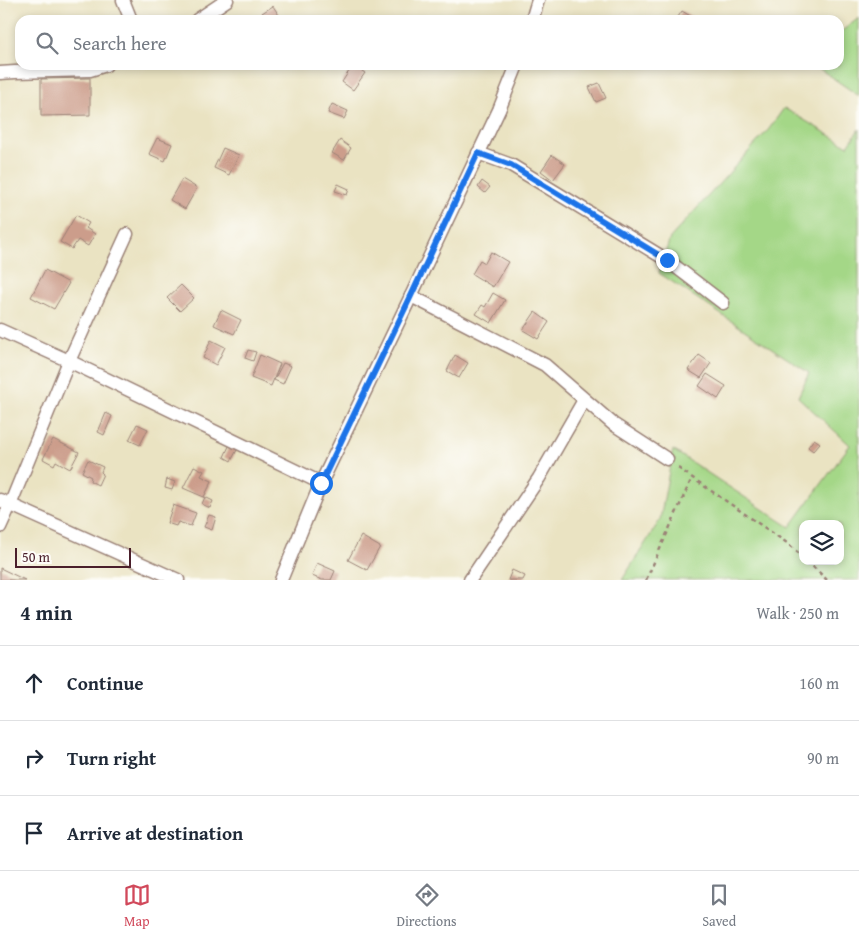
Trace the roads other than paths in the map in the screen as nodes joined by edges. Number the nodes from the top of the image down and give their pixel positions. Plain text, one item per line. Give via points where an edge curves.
1 (123, 0) edge
2 (226, 0) edge
3 (538, 0) edge
4 (130, 15) edge
5 (204, 15) edge
6 (534, 15) edge
7 (90, 70) edge
8 (515, 70) edge
9 (0, 73) edge
10 (478, 153) junction
11 (127, 234) dead end
12 (411, 296) junction
13 (723, 303) dead end
14 (0, 330) edge
15 (69, 361) junction
16 (584, 400) junction
17 (667, 459) road end
18 (321, 483) junction
19 (5, 502) edge
20 (0, 526) edge
21 (178, 580) edge
22 (281, 580) edge
23 (470, 580) edge

1 - 4 street
2 - 5 street
3 - 6 street
7 - 9 street
8 - 10 street
10 - 12 street
10 - 13 street via 511,165 667,260
11 - 15 street
12 - 16 street via 545,365
12 - 18 street
14 - 15 street
15 - 18 street
15 - 19 street
16 - 17 street via 613,424
16 - 23 street via 539,478
18 - 22 street
19 - 20 street
19 - 21 street

